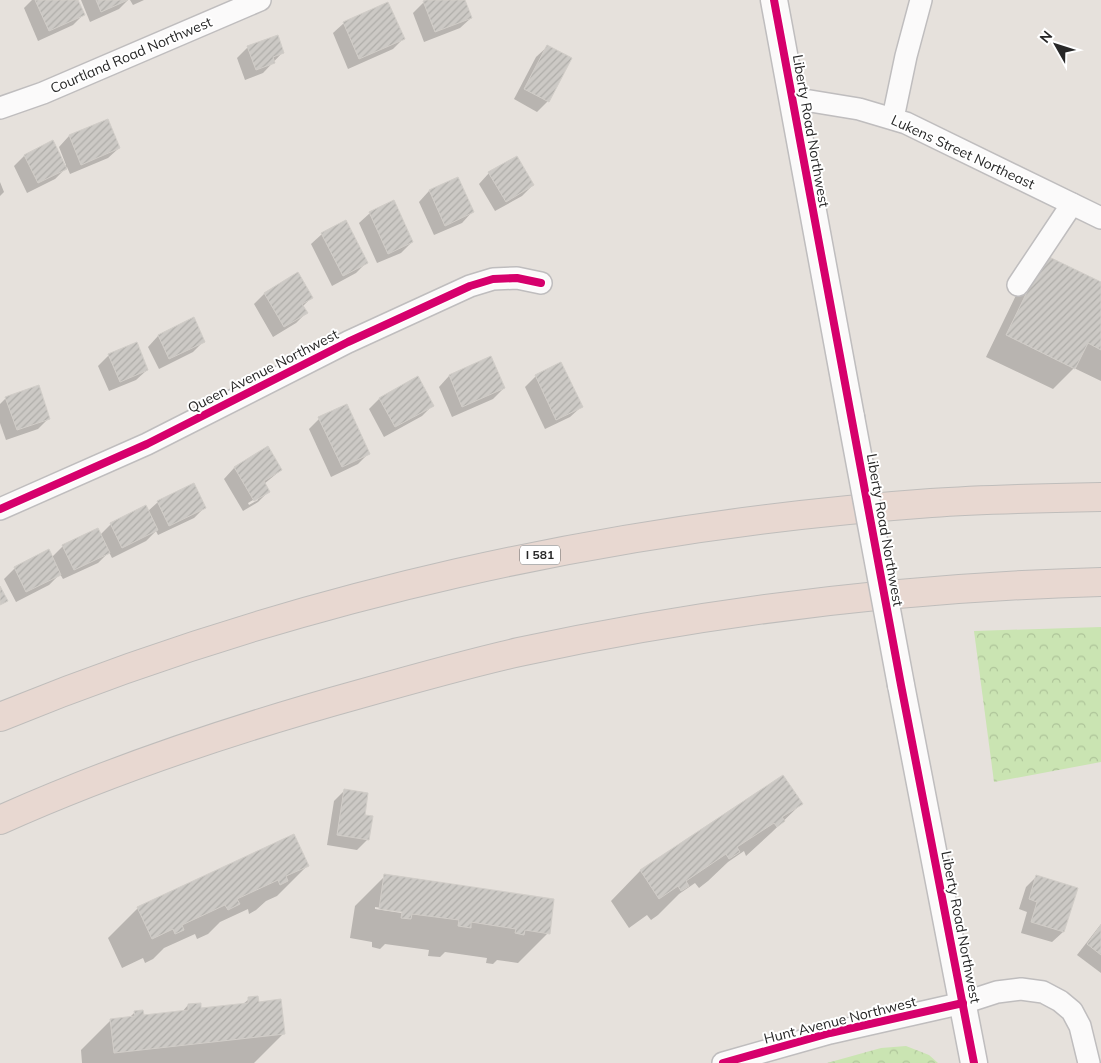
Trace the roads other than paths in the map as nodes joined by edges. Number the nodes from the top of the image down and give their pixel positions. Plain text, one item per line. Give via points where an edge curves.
1 (260, 0) edge
2 (774, 0) edge
3 (921, 0) edge
4 (792, 98) junction
5 (0, 108) edge
6 (893, 118) junction
7 (1072, 204) junction
8 (1101, 218) edge
9 (542, 283) dead end
10 (1018, 285) dead end
11 (1101, 497) edge
12 (0, 509) edge
13 (1101, 582) edge
14 (0, 717) edge
15 (0, 820) edge
16 (963, 1003) junction
17 (724, 1063) edge
18 (974, 1063) edge
19 (1089, 1063) edge

1 - 5 street, Courtland Road Northwest via 43,93
2 - 4 street, Liberty Road Northwest
3 - 6 street
4 - 6 street, Lukens Street Northeast
4 - 16 street, Liberty Road Northwest, bridge
6 - 7 street, Lukens Street Northeast
7 - 8 street, Lukens Street Northeast
7 - 10 street
9 - 12 street, Queen Avenue Northwest via 517,278 493,279 470,286 348,342 147,444
11 - 14 highway, I 581 via 931,503 830,512 656,534 484,566 391,588 233,633 149,660
13 - 15 highway via 955,588 781,607 518,652 305,709 180,749
16 - 17 street, Hunt Avenue Northwest via 830,1033
16 - 18 street, Liberty Road Northwest
16 - 19 street, Hunt Avenue Northwest via 997,992 1021,989 1043,992 1072,1011 1080,1026

